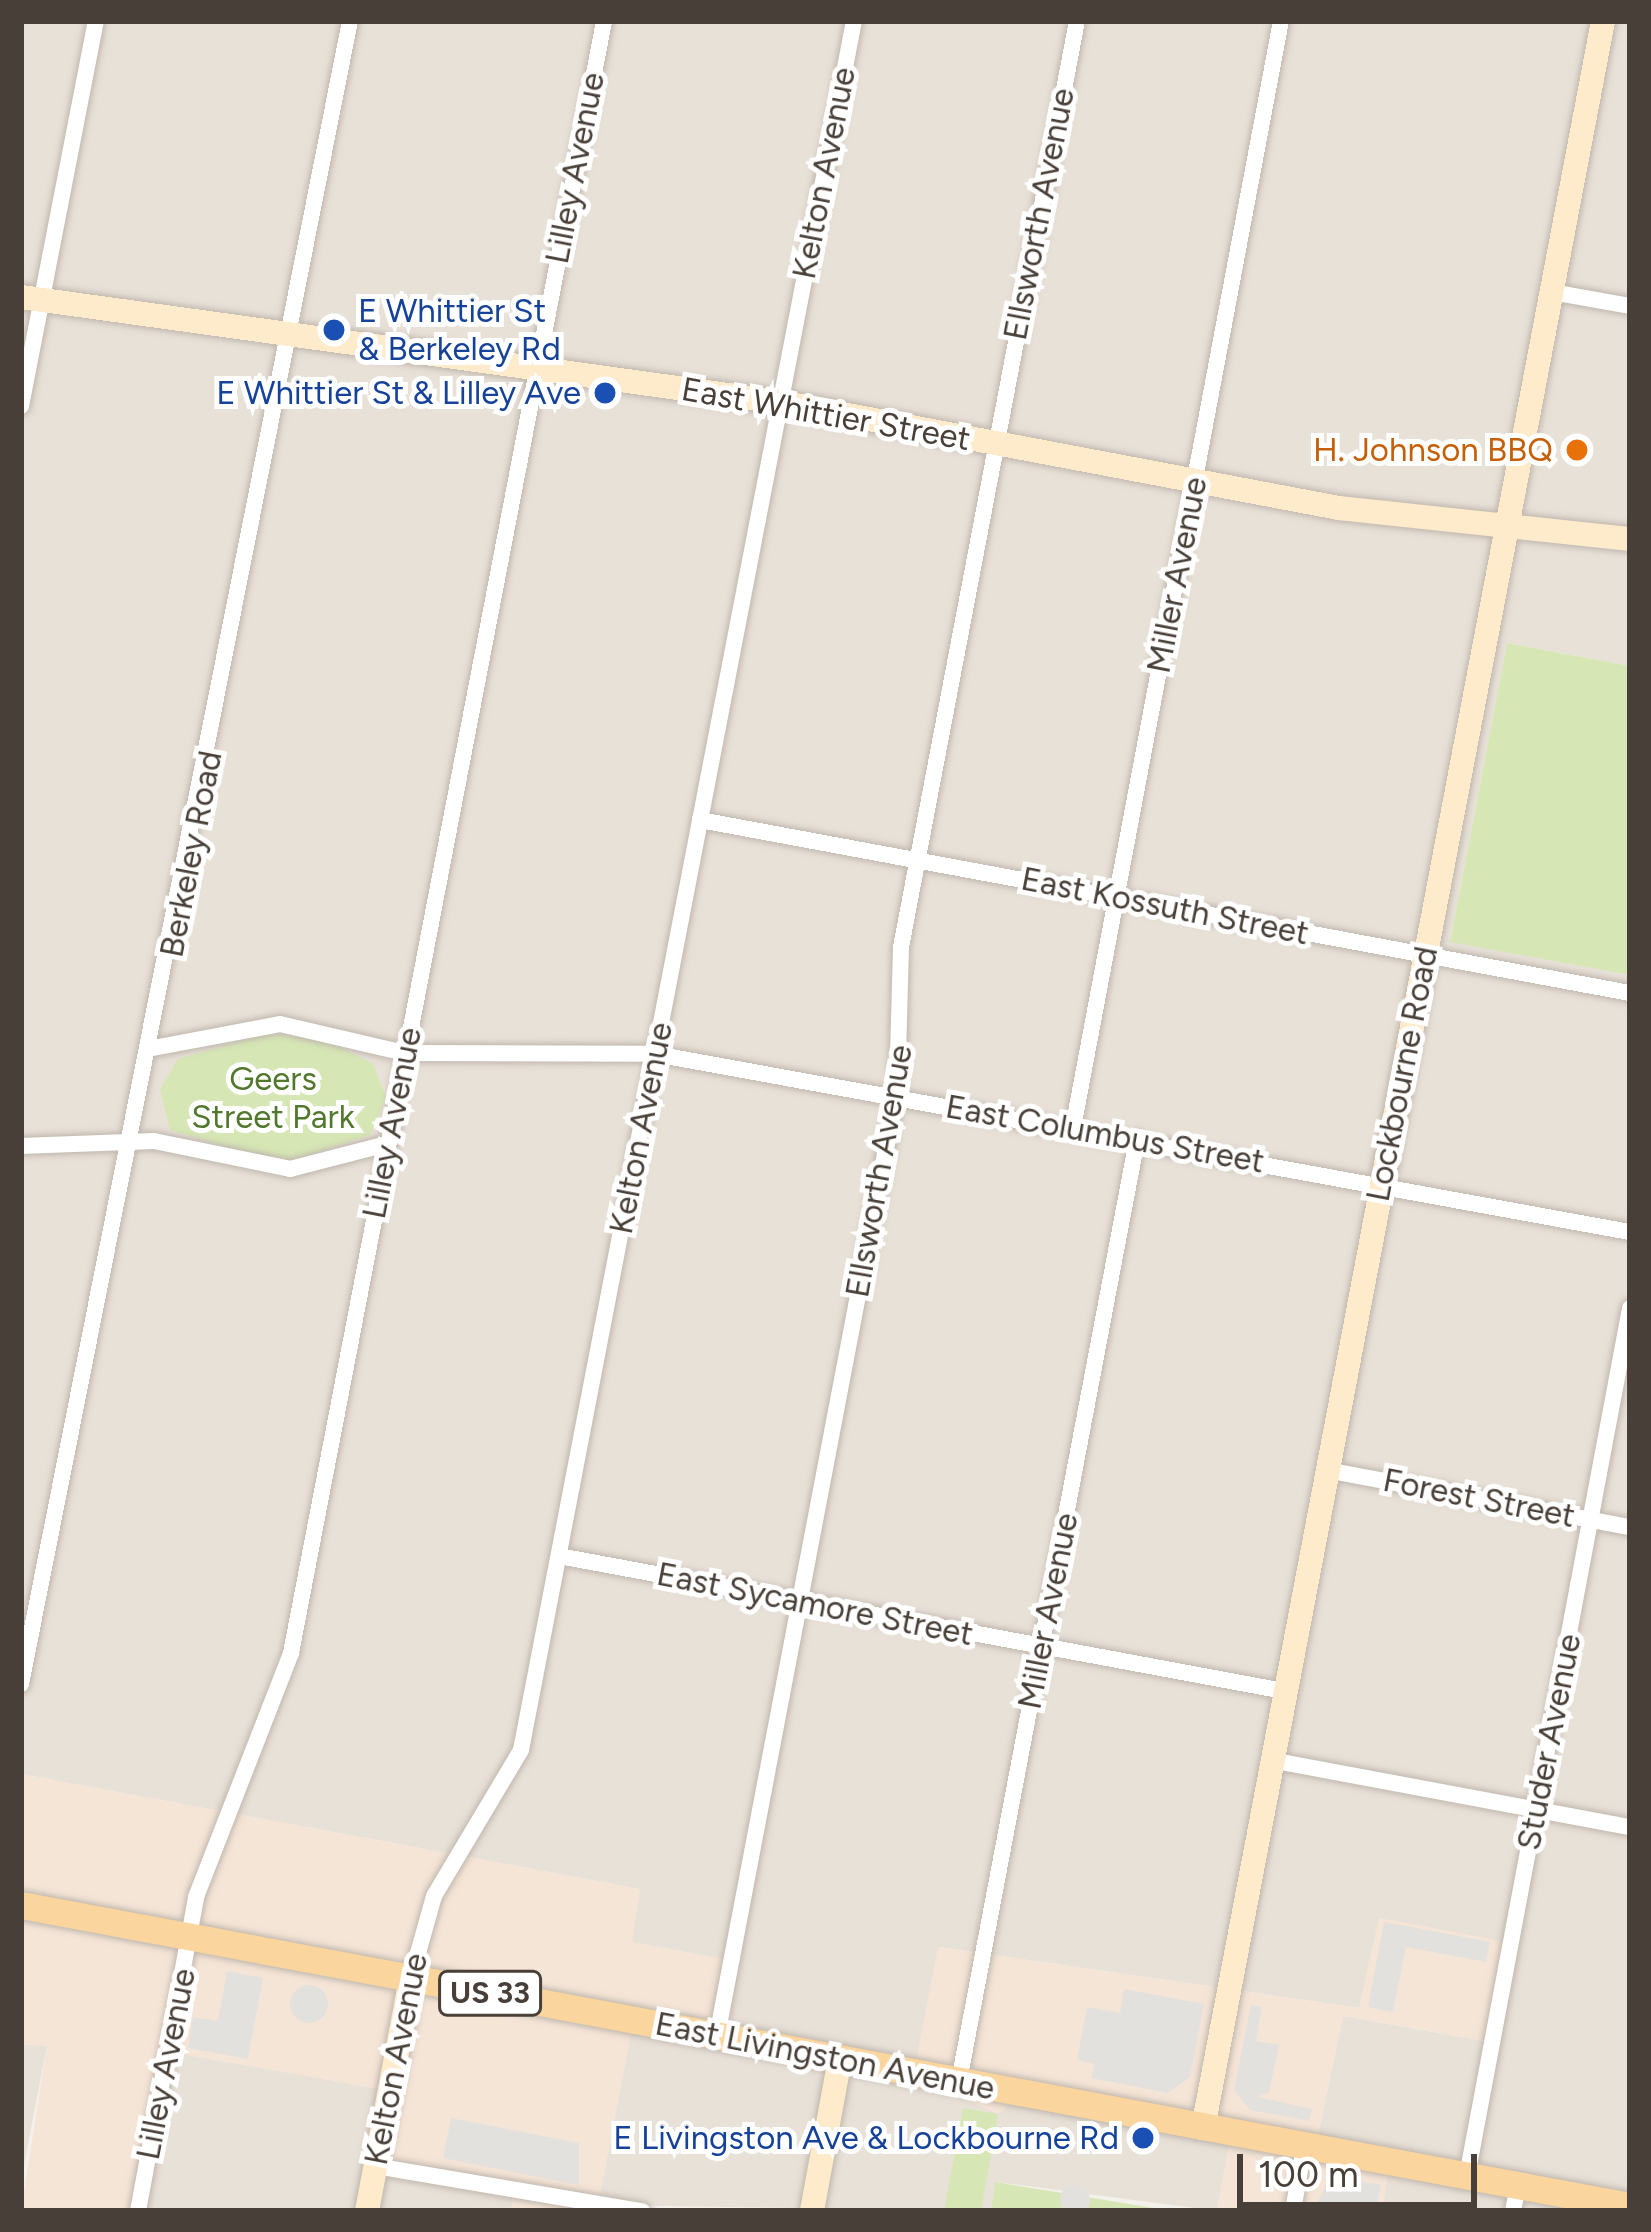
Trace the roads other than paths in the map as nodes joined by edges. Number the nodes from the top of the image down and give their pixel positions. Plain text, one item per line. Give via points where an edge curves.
1 (96, 21) edge
2 (350, 21) edge
3 (604, 21) edge
4 (854, 21) edge
5 (1077, 21) edge
6 (1281, 21) edge
7 (1603, 21) edge
8 (1552, 292) junction
9 (31, 299) edge
10 (1630, 307) edge
11 (288, 341) junction
12 (536, 368) junction
13 (779, 402) junction
14 (21, 406) edge
15 (995, 444) junction
16 (1195, 481) junction
17 (1506, 520) junction
18 (1630, 539) edge
19 (700, 820) junction
20 (917, 860) junction
21 (1116, 897) junction
22 (1424, 955) junction
23 (1630, 993) edge
24 (153, 1048) junction
25 (405, 1053) junction
26 (655, 1054) junction
27 (897, 1091) junction
28 (1073, 1128) junction
29 (1137, 1140) junction
30 (387, 1144) junction
31 (133, 1145) junction
32 (21, 1146) edge
33 (1381, 1186) junction
34 (1630, 1232) edge
35 (1630, 1308) edge
36 (1327, 1470) junction
37 (1590, 1520) junction
38 (1630, 1527) edge
39 (559, 1556) junction
40 (800, 1602) junction
41 (1041, 1646) junction
42 (21, 1684) edge
43 (1284, 1690) junction
44 (1271, 1760) junction
45 (1536, 1809) junction
46 (1630, 1827) edge
47 (21, 1905) edge
48 (190, 1937) junction
49 (411, 1978) junction
50 (717, 2036) junction
51 (840, 2059) junction
52 (959, 2081) junction
53 (1203, 2128) junction
54 (1304, 2146) junction
55 (375, 2166) junction
56 (1467, 2176) junction
57 (1516, 2198) edge
58 (1630, 2206) edge
59 (138, 2211) edge
60 (367, 2211) edge
61 (642, 2211) edge
62 (812, 2211) edge
63 (1293, 2211) edge

1 - 9 street
2 - 11 street, Berkeley Road
3 - 12 street, Lilley Avenue
4 - 13 street, Kelton Avenue
5 - 15 street, Ellsworth Avenue
6 - 16 street, Miller Avenue
7 - 8 main road, Lockbourne Road
8 - 10 street
8 - 17 main road, Lockbourne Road
9 - 11 main road, East Whittier Street
9 - 14 street
11 - 12 main road, East Whittier Street
11 - 24 street, Berkeley Road
12 - 13 main road, East Whittier Street
12 - 25 street, Lilley Avenue
13 - 15 main road, East Whittier Street
13 - 19 street, Kelton Avenue
15 - 16 main road, East Whittier Street
15 - 20 street, Ellsworth Avenue
16 - 17 main road, East Whittier Street via 1339,508
16 - 21 street, Miller Avenue
17 - 18 main road, East Whittier Street
17 - 22 main road, Lockbourne Road
19 - 20 street, East Kossuth Street
19 - 26 street, Kelton Avenue
20 - 21 street, East Kossuth Street
20 - 27 street, Ellsworth Avenue via 901,947
21 - 22 street, East Kossuth Street
21 - 28 street, Miller Avenue
22 - 23 street, East Kossuth Street
22 - 33 main road, Lockbourne Road
24 - 25 street, East Columbus Street via 280,1024
24 - 31 street, Berkeley Road
25 - 26 street, East Columbus Street
25 - 30 street, Lilley Avenue
26 - 27 street, East Columbus Street
26 - 39 street, Kelton Avenue
27 - 28 street, East Columbus Street
27 - 40 street, Ellsworth Avenue
28 - 29 street, East Columbus Street
29 - 33 street, East Columbus Street
29 - 41 street, Miller Avenue
30 - 31 street via 290,1168
30 - 48 street, Lilley Avenue via 282,1692 206,1861
31 - 32 street
31 - 42 street, Berkeley Road
33 - 34 street, East Columbus Street
33 - 36 main road, Lockbourne Road
35 - 37 street, Studer Avenue
36 - 37 street, Forest Street
36 - 43 main road, Lockbourne Road
37 - 38 street, Forest Street
37 - 45 street, Studer Avenue
39 - 40 street, East Sycamore Street
39 - 49 street, Kelton Avenue via 521,1750 434,1896
40 - 41 street, East Sycamore Street
40 - 50 street, Ellsworth Avenue
41 - 43 street, East Sycamore Street
41 - 52 street, Miller Avenue
43 - 44 main road, Lockbourne Road
44 - 45 street
44 - 53 main road, Lockbourne Road
45 - 46 street
45 - 56 street, Studer Avenue
47 - 48 main road, East Livingston Avenue / US 33
48 - 49 main road, East Livingston Avenue / US 33
48 - 59 street, Lilley Avenue
49 - 50 main road, East Livingston Avenue / US 33
49 - 55 main road, Kelton Avenue
50 - 51 main road, East Livingston Avenue / US 33
51 - 52 main road, East Livingston Avenue / US 33
51 - 62 main road
52 - 53 main road, East Livingston Avenue / US 33
53 - 54 main road, East Livingston Avenue / US 33
54 - 56 main road, East Livingston Avenue / US 33
54 - 63 street
55 - 60 main road, Kelton Avenue
55 - 61 street
56 - 57 main road, East Livingston Avenue / US 33
57 - 58 main road, East Livingston Avenue / US 33

